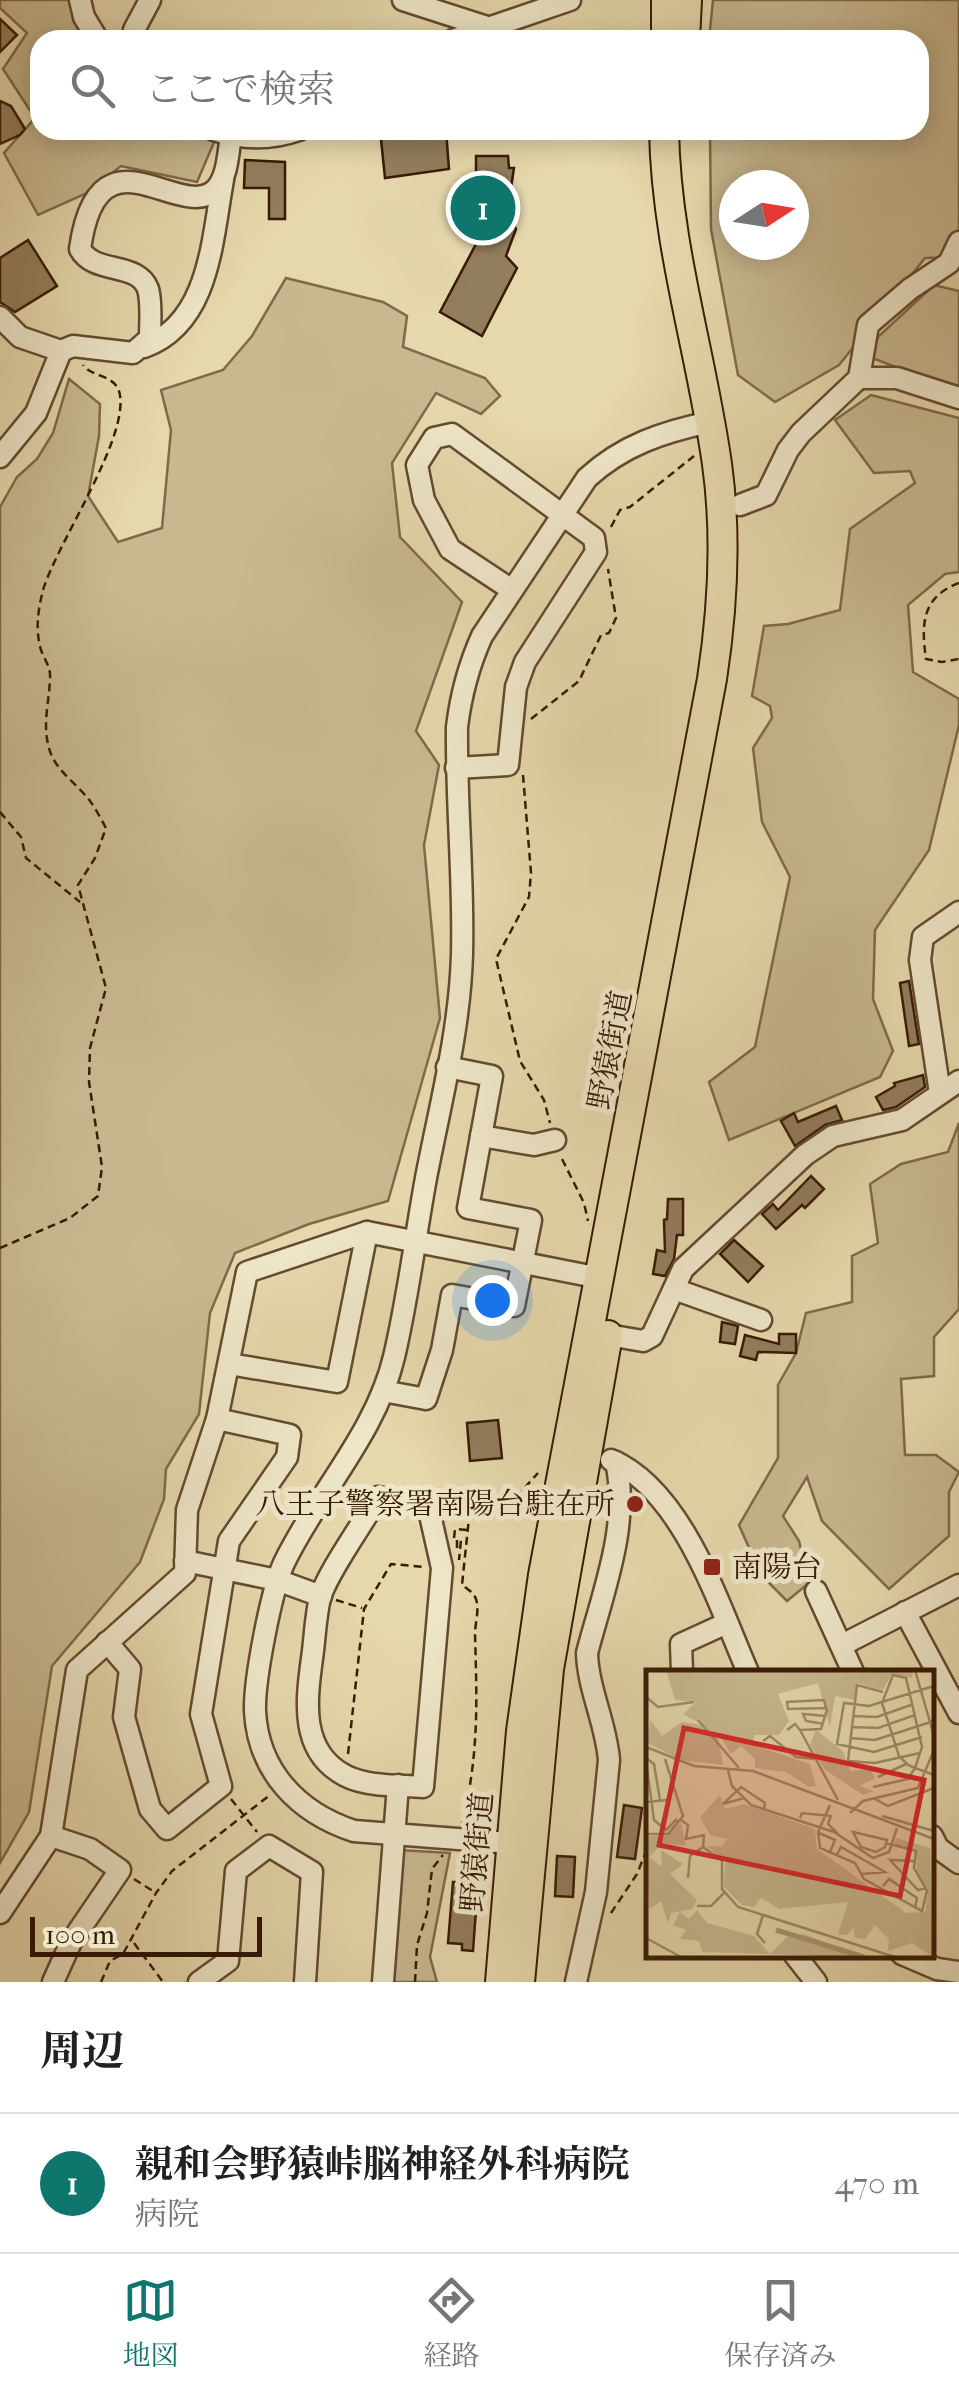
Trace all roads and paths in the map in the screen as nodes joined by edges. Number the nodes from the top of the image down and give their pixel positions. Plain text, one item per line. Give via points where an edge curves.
1 (80, 0) edge
2 (150, 0) edge
3 (402, 0) edge
4 (570, 0) edge
5 (666, 0) edge
6 (686, 0) edge
7 (542, 6) edge
8 (490, 28) junction
9 (92, 30) edge
10 (134, 30) edge
11 (484, 30) edge
12 (666, 30) edge
13 (685, 30) edge
14 (223, 140) edge
15 (665, 140) edge
16 (683, 140) edge
17 (223, 178) junction
18 (959, 242) edge
19 (0, 317) edge
20 (142, 348) junction
21 (67, 349) junction
22 (859, 378) junction
23 (959, 398) edge
24 (710, 422) junction
25 (698, 452) dead end
26 (0, 458) edge
27 (740, 505) junction
28 (559, 515) junction
29 (608, 533) dead end
30 (606, 559) dead end
31 (959, 583) edge
32 (512, 590) junction
33 (959, 659) edge
34 (534, 701) dead end
35 (542, 711) junction
36 (527, 722) dead end
37 (456, 768) junction
38 (523, 772) dead end
39 (0, 812) edge
40 (80, 902) junction
41 (959, 912) edge
42 (448, 1067) junction
43 (959, 1081) edge
44 (940, 1093) junction
45 (481, 1136) junction
46 (555, 1140) junction
47 (366, 1232) junction
48 (590, 1235) dead end
49 (414, 1244) junction
50 (0, 1248) edge
51 (522, 1264) junction
52 (600, 1278) junction
53 (674, 1289) junction
54 (761, 1320) dead end
55 (608, 1335) junction
56 (229, 1364) junction
57 (383, 1391) junction
58 (216, 1420) junction
59 (578, 1451) junction
60 (616, 1462) junction
61 (541, 1470) dead end
62 (462, 1529) dead end
63 (461, 1540) dead end
64 (186, 1561) junction
65 (442, 1568) junction
66 (224, 1570) junction
67 (278, 1580) junction
68 (959, 1585) edge
69 (816, 1591) dead end
70 (321, 1596) junction
71 (364, 1609) junction
72 (905, 1612) junction
73 (727, 1623) junction
74 (108, 1642) junction
75 (842, 1646) junction
76 (682, 1670) edge
77 (747, 1670) edge
78 (852, 1670) edge
79 (959, 1713) edge
80 (346, 1776) junction
81 (398, 1784) junction
82 (221, 1786) junction
83 (272, 1793) dead end
84 (244, 1816) junction
85 (394, 1835) junction
86 (51, 1836) junction
87 (451, 1839) junction
88 (934, 1840) edge
89 (521, 1844) junction
90 (268, 1846) junction
91 (646, 1851) edge
92 (959, 1863) edge
93 (120, 1870) junction
94 (156, 1893) junction
95 (0, 1913) edge
96 (607, 1925) dead end
97 (132, 1940) junction
98 (796, 1957) edge
99 (909, 1957) edge
100 (959, 1972) edge
101 (53, 1982) edge
102 (100, 1982) edge
103 (162, 1982) edge
104 (199, 1982) edge
105 (305, 1982) edge
106 (383, 1982) edge
107 (414, 1982) edge
108 (500, 1982) edge
109 (520, 1982) edge
110 (576, 1982) edge
111 (816, 1982) edge

1 - 9 street
2 - 10 street
3 - 8 street
4 - 7 street
5 - 12 main road
6 - 13 main road
7 - 8 street
8 - 11 street
14 - 17 street
15 - 24 main road, 野猿街道 via 671,233
16 - 27 main road, 野猿街道 via 691,243
17 - 20 street via 205,275 187,318
17 - 20 street via 216,190 194,196 118,183 90,208 80,250 86,259 132,273 148,290 150,338
18 - 22 street via 949,263 868,325
19 - 21 street via 20,337
20 - 21 street
21 - 26 street via 36,413
21 - 40 path via 119,390 113,443 59,550 36,620 51,675 45,707 52,758 106,828 78,885
22 - 23 street via 897,378
22 - 27 street via 801,433 766,495
24 - 28 street via 652,437 608,459
24 - 52 main road, 野猿街道 via 723,540 718,643
25 - 29 path via 620,510
27 - 55 main road, 野猿街道 via 739,621 730,689
28 - 32 street
28 - 32 street via 452,434 434,438 425,452 417,465 424,500 450,549
28 - 37 street via 594,538 596,552 525,662 508,765
30 - 35 path via 616,618 580,681
31 - 33 path via 941,590 922,632 926,658
32 - 37 street via 470,663
34 - 35 path
35 - 36 path
37 - 42 street via 462,957
38 - 46 path via 529,897 496,959 520,1061 544,1100
39 - 40 path via 21,838 26,858
40 - 50 path via 106,988 88,1082 102,1168 98,1196 70,1218
41 - 44 street via 923,937 920,960
42 - 45 street via 492,1076
42 - 49 street
43 - 44 street
44 - 53 street via 902,1120 833,1136 805,1155 683,1269
45 - 46 street via 534,1146
45 - 51 street via 468,1208 530,1220
46 - 48 path via 584,1202
47 - 49 street
47 - 56 street via 247,1272
47 - 56 street via 337,1382
49 - 51 street
49 - 57 street
51 - 52 street
51 - 57 street via 514,1306 452,1295 426,1399
52 - 59 main road, 野猿街道
53 - 54 street
53 - 55 street via 652,1336 643,1341
55 - 59 main road, 野猿街道
56 - 58 street
57 - 67 street
58 - 64 street via 187,1510
58 - 66 street via 290,1435 287,1457 230,1541
59 - 60 street
59 - 89 main road, 野猿街道
60 - 73 street via 673,1516
60 - 110 street via 622,1490 618,1521 588,1652 610,1760 596,1892
61 - 87 path via 519,1494 469,1518 462,1585 478,1606 474,1776
62 - 63 path
64 - 66 street
64 - 74 street via 185,1573
65 - 70 street via 428,1506 378,1497
65 - 71 path via 392,1564
65 - 81 street via 423,1787
66 - 67 street
66 - 82 street via 201,1714
67 - 70 street
67 - 85 street via 255,1708 267,1760 282,1787 331,1824
68 - 72 street
69 - 75 street
70 - 71 path
70 - 80 street via 308,1724 316,1745
71 - 80 path
72 - 75 street
72 - 79 street
73 - 76 street via 681,1644
73 - 77 street
74 - 82 street via 130,1669 124,1718 150,1810 166,1830
74 - 86 street via 77,1670
75 - 78 street
80 - 81 street
81 - 85 street
82 - 84 path
83 - 84 path
84 - 90 path
84 - 94 path via 172,1870
85 - 87 street
85 - 106 street
86 - 93 street via 90,1849
86 - 95 street
87 - 89 street
87 - 107 path via 432,1869
88 - 92 street
89 - 108 main road, 野猿街道
89 - 109 main road, 野猿街道
90 - 104 street via 236,1871 228,1961
90 - 105 street via 312,1872
91 - 96 path
93 - 94 path
93 - 101 street via 70,1942
94 - 97 path
97 - 102 path
97 - 103 path
98 - 111 street
99 - 100 street

